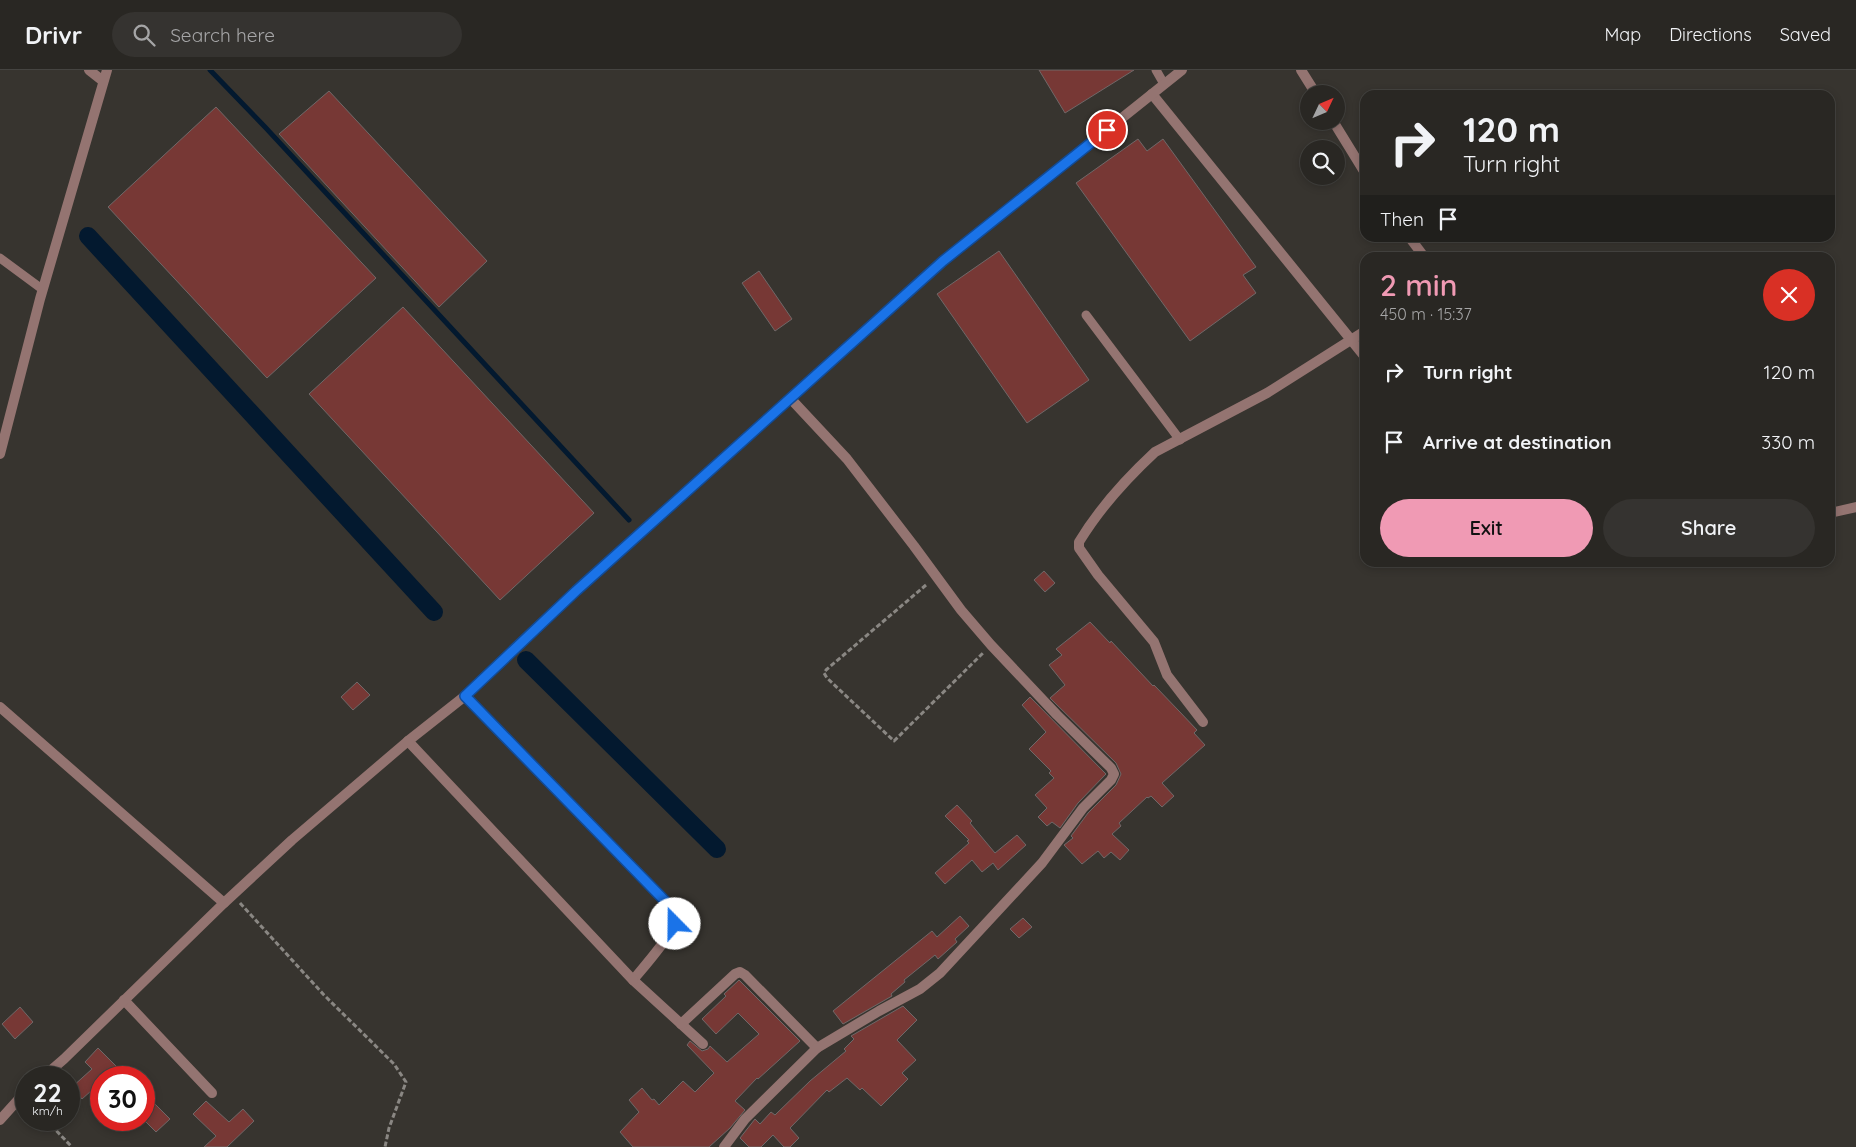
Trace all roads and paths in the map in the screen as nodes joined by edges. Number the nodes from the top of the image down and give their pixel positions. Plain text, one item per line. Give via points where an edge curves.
1 (89, 70) edge
2 (107, 70) edge
3 (1156, 70) edge
4 (1182, 70) edge
5 (1301, 70) edge
6 (104, 81) junction
7 (1164, 84) junction
8 (1310, 85) edge
9 (1152, 94) junction
10 (1339, 130) edge
11 (1360, 165) edge
12 (0, 258) edge
13 (42, 290) junction
14 (1086, 315) dead end
15 (1360, 334) edge
16 (1351, 339) junction
17 (1360, 351) edge
18 (790, 398) junction
19 (1180, 440) junction
20 (0, 454) edge
21 (1856, 507) edge
22 (1835, 512) edge
23 (936, 577) junction
24 (991, 645) junction
25 (465, 696) junction
26 (0, 707) edge
27 (1203, 722) dead end
28 (408, 741) junction
29 (233, 895) junction
30 (224, 902) junction
31 (633, 980) junction
32 (124, 1000) junction
33 (681, 1024) junction
34 (703, 1044) dead end
35 (817, 1048) junction
36 (55, 1066) edge
37 (212, 1092) dead end
38 (15, 1104) edge
39 (0, 1120) edge
40 (57, 1131) edge
41 (72, 1147) edge
42 (385, 1147) edge
43 (724, 1147) edge

1 - 6 street
2 - 6 street
3 - 7 lane
4 - 7 street
5 - 8 street
6 - 13 street
7 - 9 street
9 - 16 street
9 - 18 street via 943,261
10 - 11 street
12 - 13 lane
13 - 20 street
14 - 19 lane
15 - 16 street
16 - 17 street
16 - 19 street via 1267,393
18 - 23 street via 847,459
18 - 25 street
19 - 27 street via 1155,452 1142,464 1078,542 1098,575 1154,642 1167,675
21 - 22 street
23 - 24 street
23 - 24 path via 826,670 827,678 894,741
24 - 35 street via 1114,774 1083,808 1042,863 940,973 920,990 879,1010
25 - 28 street
25 - 31 street via 675,914 672,930
26 - 30 street
28 - 29 street
28 - 31 street
29 - 30 street
29 - 42 path via 324,995 394,1064 406,1082
30 - 32 street
31 - 33 street
32 - 36 street
32 - 37 street
33 - 34 street
33 - 35 street via 740,972
35 - 43 street via 745,1119
38 - 39 street
40 - 41 path

